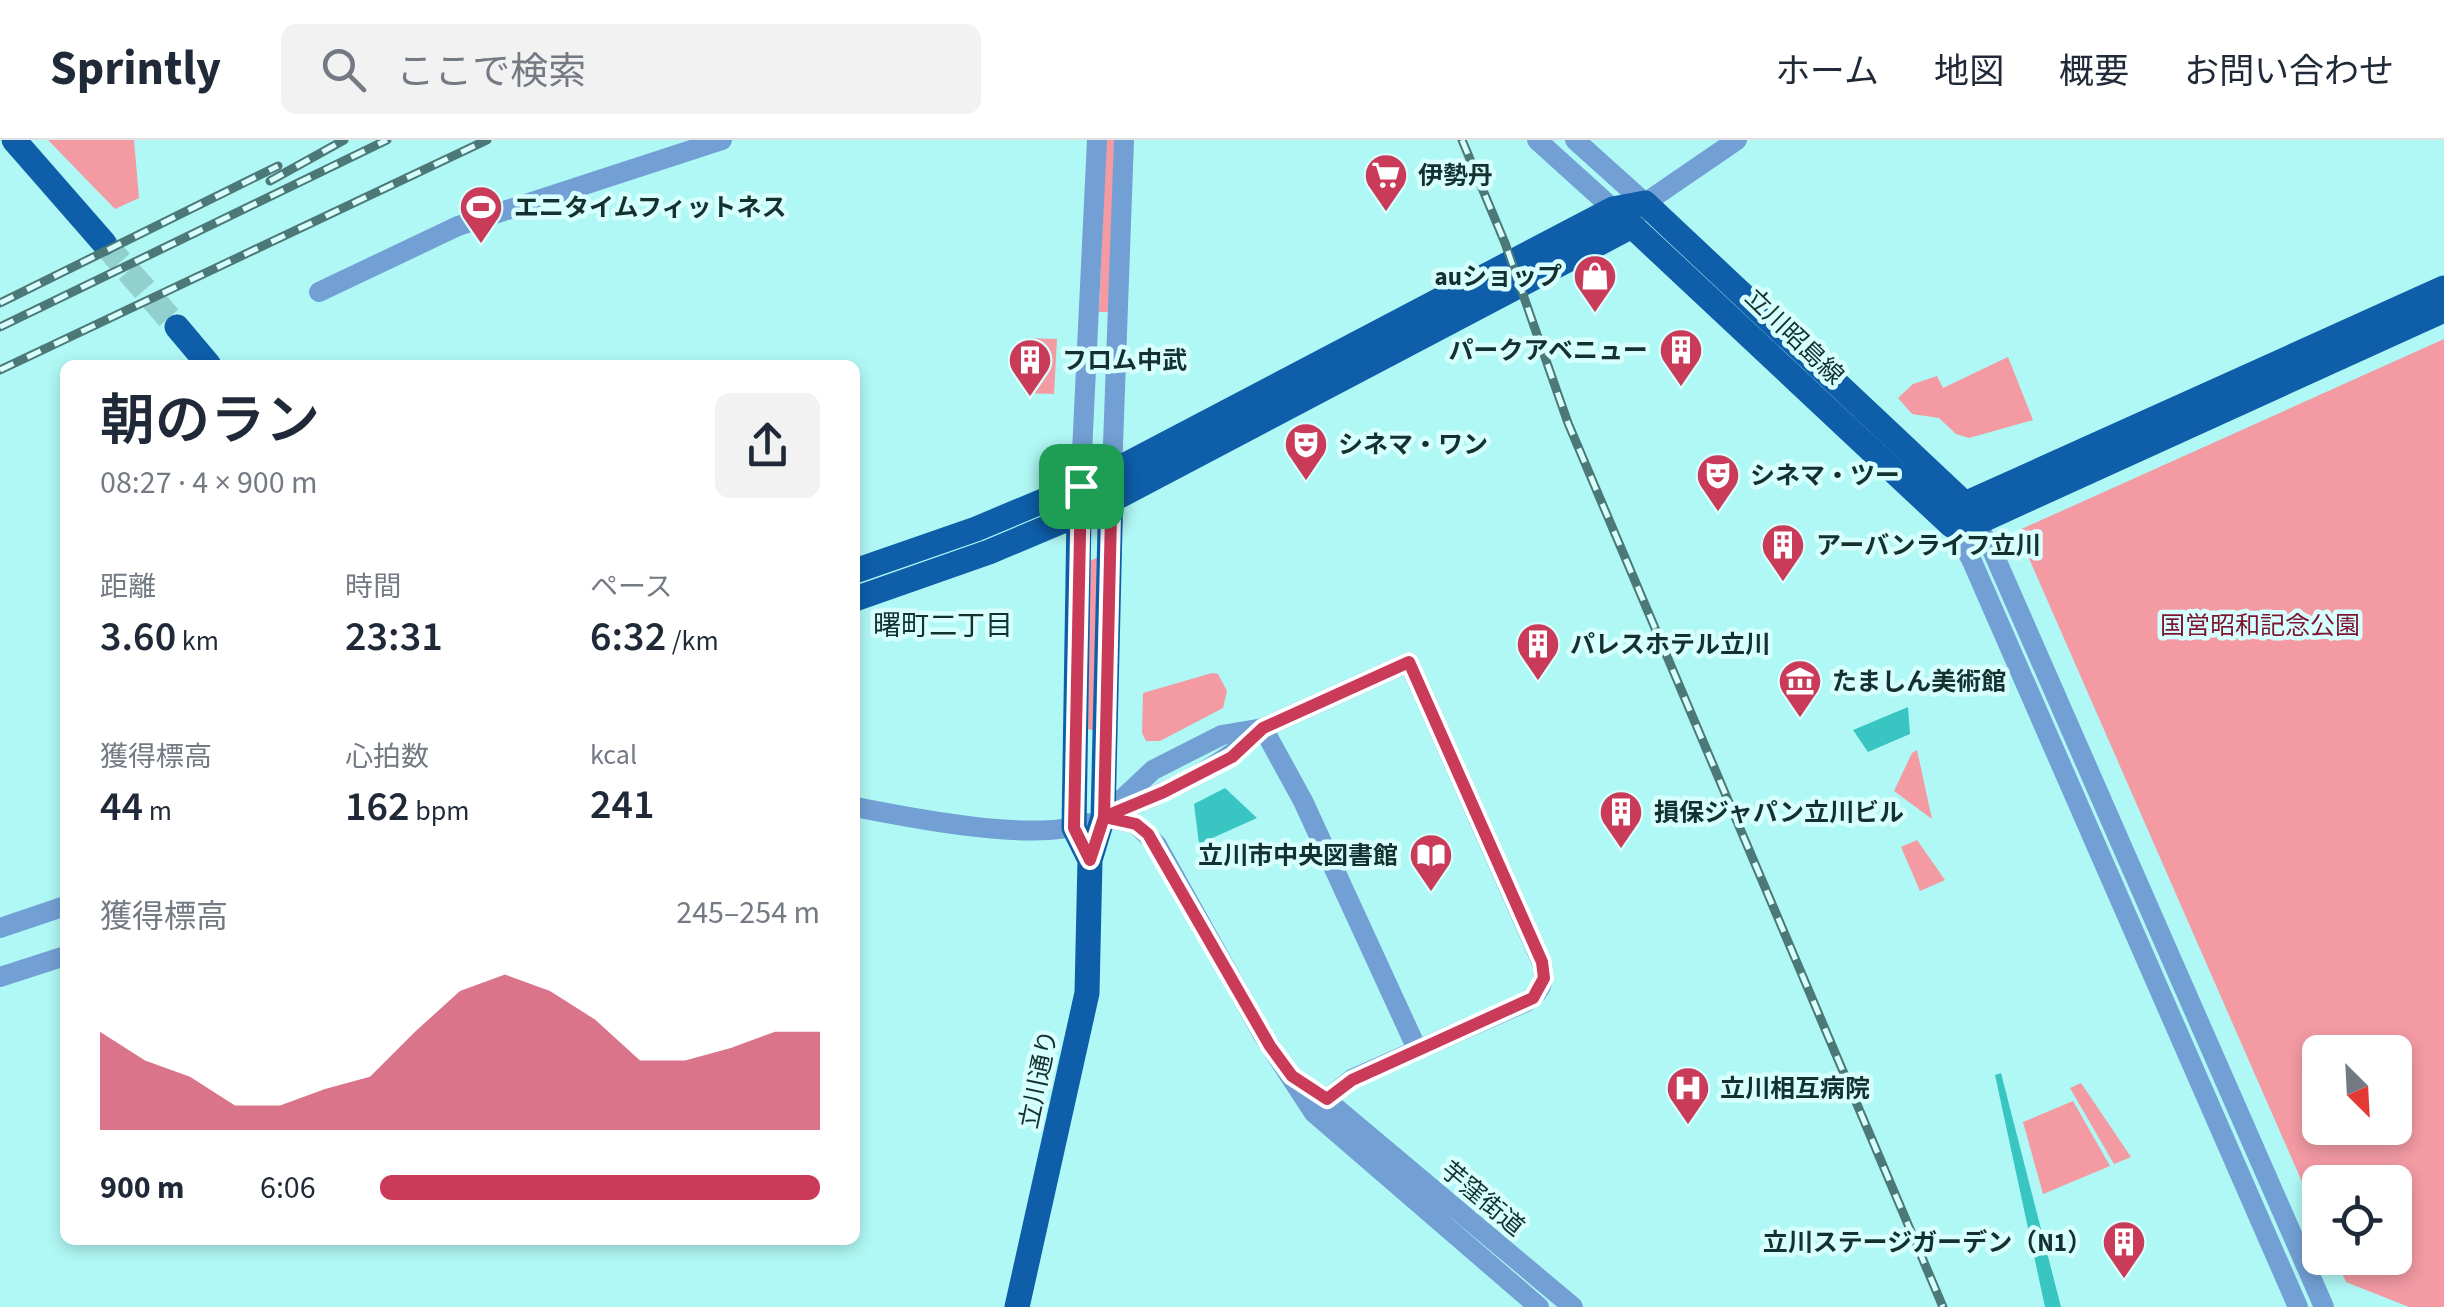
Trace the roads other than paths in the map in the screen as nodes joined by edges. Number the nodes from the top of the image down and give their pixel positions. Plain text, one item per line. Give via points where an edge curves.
1 (14, 140) edge
2 (722, 140) edge
3 (1097, 140) edge
4 (1124, 140) edge
5 (1537, 140) edge
6 (1575, 140) edge
7 (1736, 140) edge
8 (1630, 213) junction
9 (104, 243) tunnel mouth
10 (2444, 288) edge
11 (318, 292) dead end
12 (2444, 310) edge
13 (177, 326) tunnel mouth
14 (206, 360) edge
15 (1112, 472) junction
16 (1081, 486) junction
17 (1110, 500) junction
18 (1079, 515) junction
19 (1965, 517) junction
20 (860, 569) edge
21 (860, 597) edge
22 (1263, 728) junction
23 (860, 808) edge
24 (1104, 817) junction
25 (1074, 828) junction
26 (1090, 860) junction
27 (60, 908) edge
28 (0, 928) edge
29 (60, 958) edge
30 (0, 978) edge
31 (1416, 1050) junction
32 (1321, 1106) junction
33 (1357, 1139) junction
34 (1016, 1307) edge
35 (1539, 1307) edge
36 (1573, 1307) edge
37 (2298, 1307) edge
38 (2324, 1307) edge

1 - 9 main road
2 - 11 street via 458,226
3 - 16 street
4 - 15 street
5 - 8 street
6 - 8 street
7 - 8 street
8 - 15 main road
8 - 17 main road
8 - 19 main road, 立川昭島線
10 - 19 main road
12 - 19 main road
13 - 14 main road
15 - 16 main road
15 - 17 main road
16 - 18 street
16 - 20 main road
17 - 18 main road
17 - 24 main road
18 - 21 main road
18 - 25 main road
19 - 37 street via 1972,558
19 - 38 street
22 - 24 street via 1232,757
22 - 31 street via 1303,800
22 - 31 street via 1409,662 1544,972 1533,998
23 - 25 street via 978,825
24 - 25 street
24 - 26 main road
24 - 32 street via 1136,824 1157,845 1270,1046
25 - 26 main road
26 - 34 main road, 立川通り via 1087,993
27 - 28 street
29 - 30 street
31 - 32 street via 1352,1080
32 - 33 street
33 - 35 street, 芋窪街道
33 - 36 street, 芋窪街道

